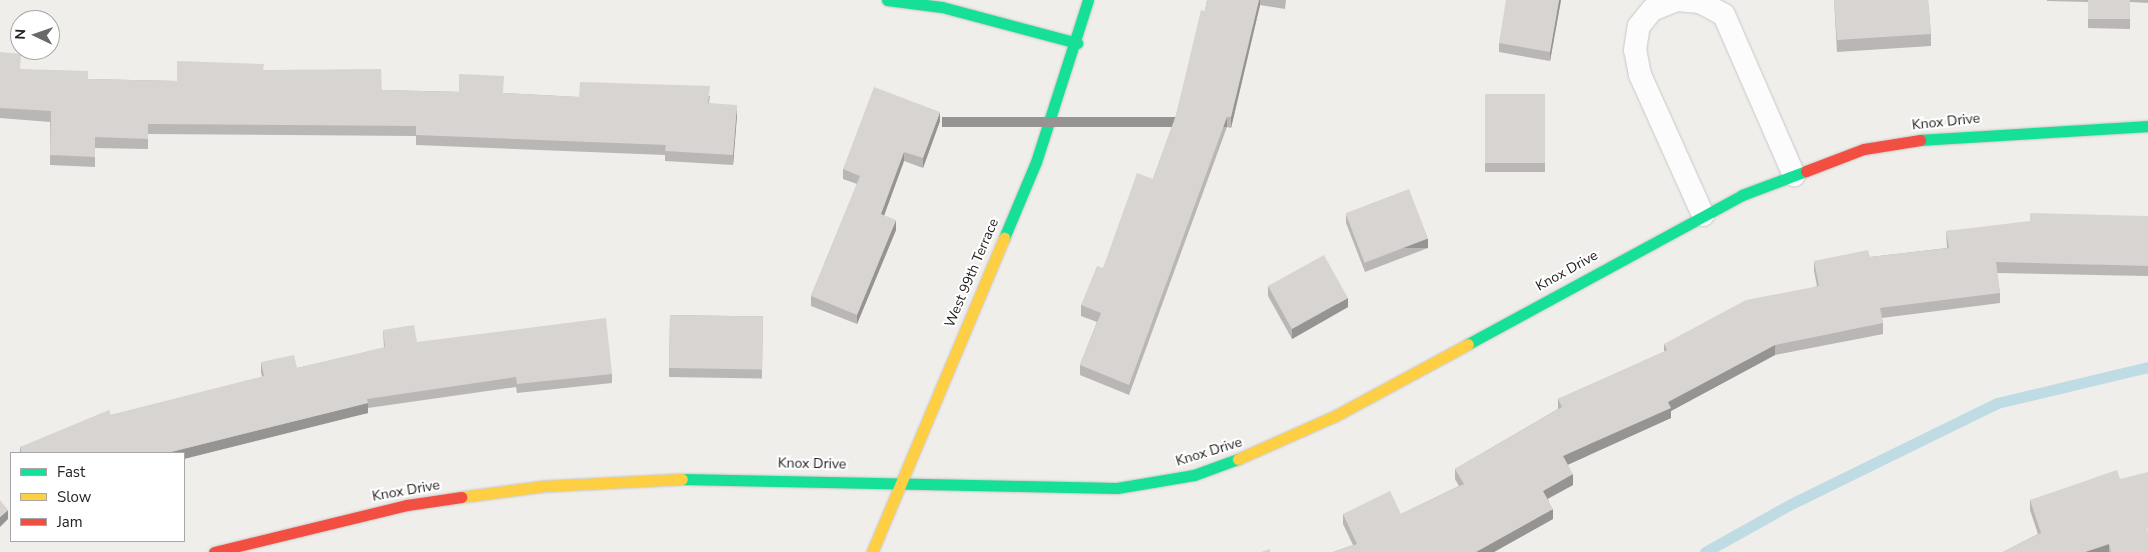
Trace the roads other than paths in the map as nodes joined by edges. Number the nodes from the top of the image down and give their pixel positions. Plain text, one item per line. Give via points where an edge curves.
1 (887, 0) edge
2 (1088, 0) edge
3 (1077, 43) junction
4 (2148, 126) edge
5 (1794, 176) junction
6 (1703, 215) junction
7 (902, 481) junction
8 (214, 552) edge
9 (872, 552) edge

1 - 3 street via 942,7
2 - 3 street, West 99th Terrace
3 - 7 street, West 99th Terrace via 1036,162
4 - 5 street, Knox Drive via 1944,136 1864,149
5 - 6 street, Knox Drive
5 - 6 lane via 1724,15 1700,2 1677,0 1652,10 1639,26 1636,50 1640,75
6 - 7 street, Knox Drive via 1335,416 1266,449 1194,475 1117,488 1028,489
7 - 8 street, Knox Drive via 728,478 544,486 407,505
7 - 9 street, West 99th Terrace

